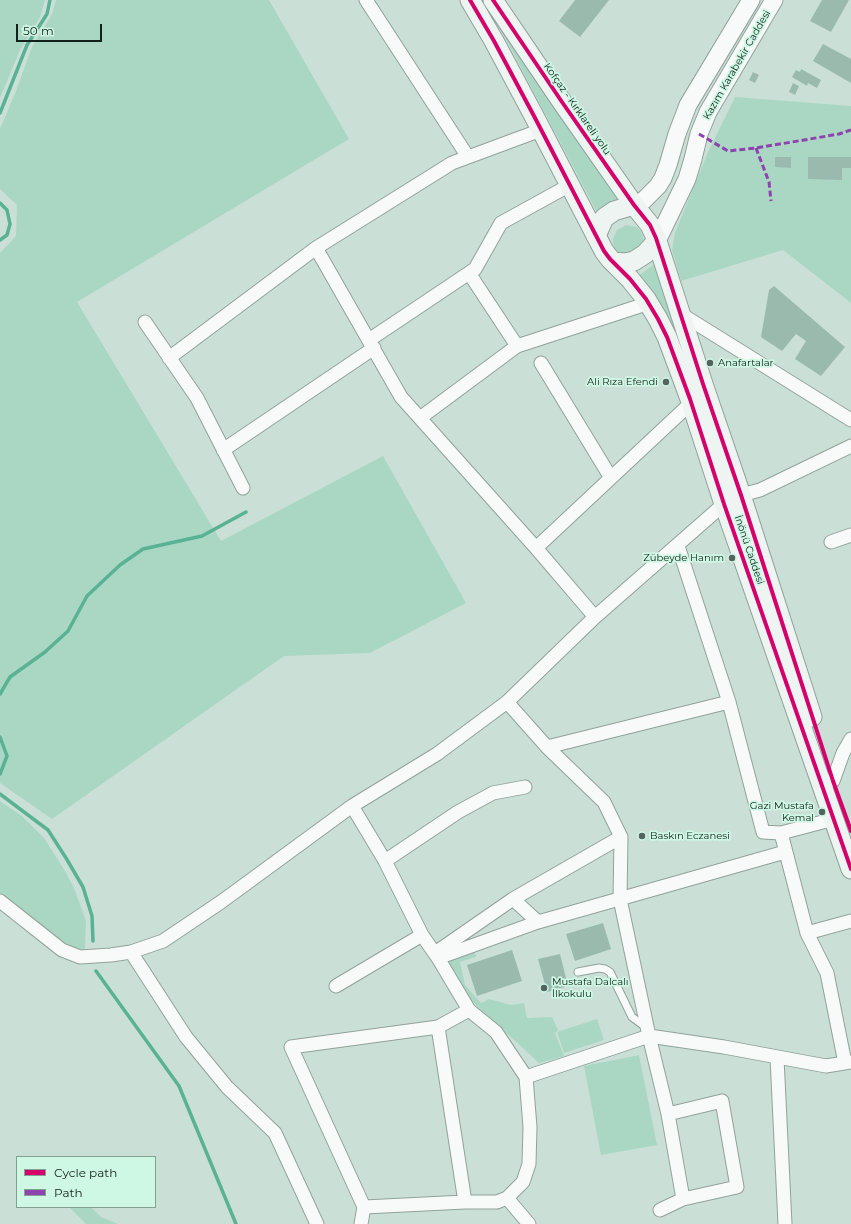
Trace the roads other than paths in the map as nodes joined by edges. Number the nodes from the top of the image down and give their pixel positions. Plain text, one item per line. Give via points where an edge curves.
1 (366, 0) edge
2 (470, 0) edge
3 (493, 0) edge
4 (751, 0) edge
5 (774, 0) edge
6 (541, 130) junction
7 (468, 157) junction
8 (570, 185) junction
9 (634, 205) junction
10 (653, 233) junction
11 (316, 248) junction
12 (604, 250) junction
13 (469, 273) junction
14 (649, 303) junction
15 (681, 314) junction
16 (145, 322) dead end
17 (371, 344) junction
18 (517, 346) junction
19 (169, 358) junction
20 (541, 363) dead end
21 (691, 403) junction
22 (420, 418) junction
23 (851, 420) edge
24 (851, 446) edge
25 (223, 450) junction
26 (611, 478) junction
27 (243, 488) dead end
28 (741, 495) junction
29 (724, 504) junction
30 (851, 535) edge
31 (831, 542) dead end
32 (678, 546) junction
33 (536, 548) junction
34 (595, 618) junction
35 (507, 702) junction
36 (729, 702) junction
37 (851, 738) edge
38 (548, 747) junction
39 (833, 780) junction
40 (525, 787) dead end
41 (352, 806) junction
42 (834, 819) junction
43 (851, 831) edge
44 (781, 833) junction
45 (621, 837) junction
46 (785, 852) junction
47 (385, 861) junction
48 (851, 869) edge
49 (513, 899) junction
50 (620, 899) junction
51 (0, 902) edge
52 (851, 921) edge
53 (538, 922) junction
54 (807, 933) junction
55 (422, 935) junction
56 (131, 952) junction
57 (437, 955) junction
58 (578, 972) dead end
59 (336, 986) dead end
60 (469, 1010) junction
61 (438, 1027) junction
62 (648, 1032) junction
63 (777, 1058) junction
64 (848, 1062) edge
65 (526, 1077) junction
66 (668, 1114) junction
67 (507, 1198) junction
68 (683, 1199) junction
69 (465, 1202) junction
70 (364, 1207) junction
71 (660, 1210) dead end
72 (317, 1224) edge
73 (361, 1224) edge
74 (529, 1224) edge
75 (784, 1224) edge

1 - 7 street
2 - 6 main road, İnönü Caddesi
3 - 9 main road, Kofçaz - Kırklareli yolu
4 - 9 street, Kazım Karabekir Caddesi via 688,105 663,178 644,200
5 - 10 street, Kazım Karabekir Caddesi via 708,112 699,134 687,179
6 - 7 street
6 - 8 main road, İnönü Caddesi
7 - 11 street via 452,163
8 - 12 main road, İnönü Caddesi
8 - 13 street via 501,224 475,269
9 - 10 main road, Kofçaz - Kırklareli yolu
9 - 12 main road via 614,211 604,218
10 - 12 main road via 645,254 626,264
10 - 15 main road, İnönü Caddesi
11 - 17 street
11 - 19 street
12 - 14 main road, İnönü Caddesi
13 - 17 street
13 - 18 street
14 - 18 street
14 - 21 main road, İnönü Caddesi via 667,336
15 - 23 street
15 - 28 main road, İnönü Caddesi
16 - 19 street
17 - 22 street via 401,397
17 - 25 street
18 - 22 street
19 - 25 street via 197,398
20 - 26 street
21 - 26 street
21 - 29 main road, İnönü Caddesi
22 - 33 street
24 - 28 street via 760,490
25 - 27 street
26 - 33 street
28 - 29 street
28 - 39 main road, İnönü Caddesi
29 - 32 street
29 - 42 main road, İnönü Caddesi
30 - 31 street
32 - 34 street
32 - 36 street
33 - 34 street
34 - 35 street
35 - 38 street
35 - 41 street via 437,754
36 - 38 street
36 - 44 street via 763,832
37 - 39 street
38 - 45 street via 604,802
39 - 43 main road, İnönü Caddesi
40 - 47 street via 493,793 458,812
41 - 47 street
41 - 56 street via 196,920 163,941
42 - 44 street
42 - 48 main road, İnönü Caddesi
44 - 46 street
45 - 49 street
45 - 50 street
46 - 50 street
46 - 54 street
47 - 55 street
49 - 53 street
49 - 57 street
50 - 53 street
50 - 62 street
51 - 56 street via 62,950 80,957
52 - 54 street
53 - 57 street
54 - 64 street via 827,974
55 - 57 street
55 - 59 street
56 - 72 street via 186,1037 228,1088 275,1132
57 - 60 street
58 - 62 lane via 599,968 610,972 632,1017
60 - 61 street
60 - 65 street via 496,1032
61 - 69 street
61 - 70 street via 291,1047
62 - 63 street
62 - 65 street
62 - 66 street
63 - 64 street via 826,1066
63 - 75 street
65 - 67 street via 530,1127 529,1164 523,1182
66 - 68 street
66 - 68 street via 722,1101 737,1187
67 - 69 street via 497,1202
67 - 74 street
68 - 71 street
69 - 70 street
70 - 73 street

